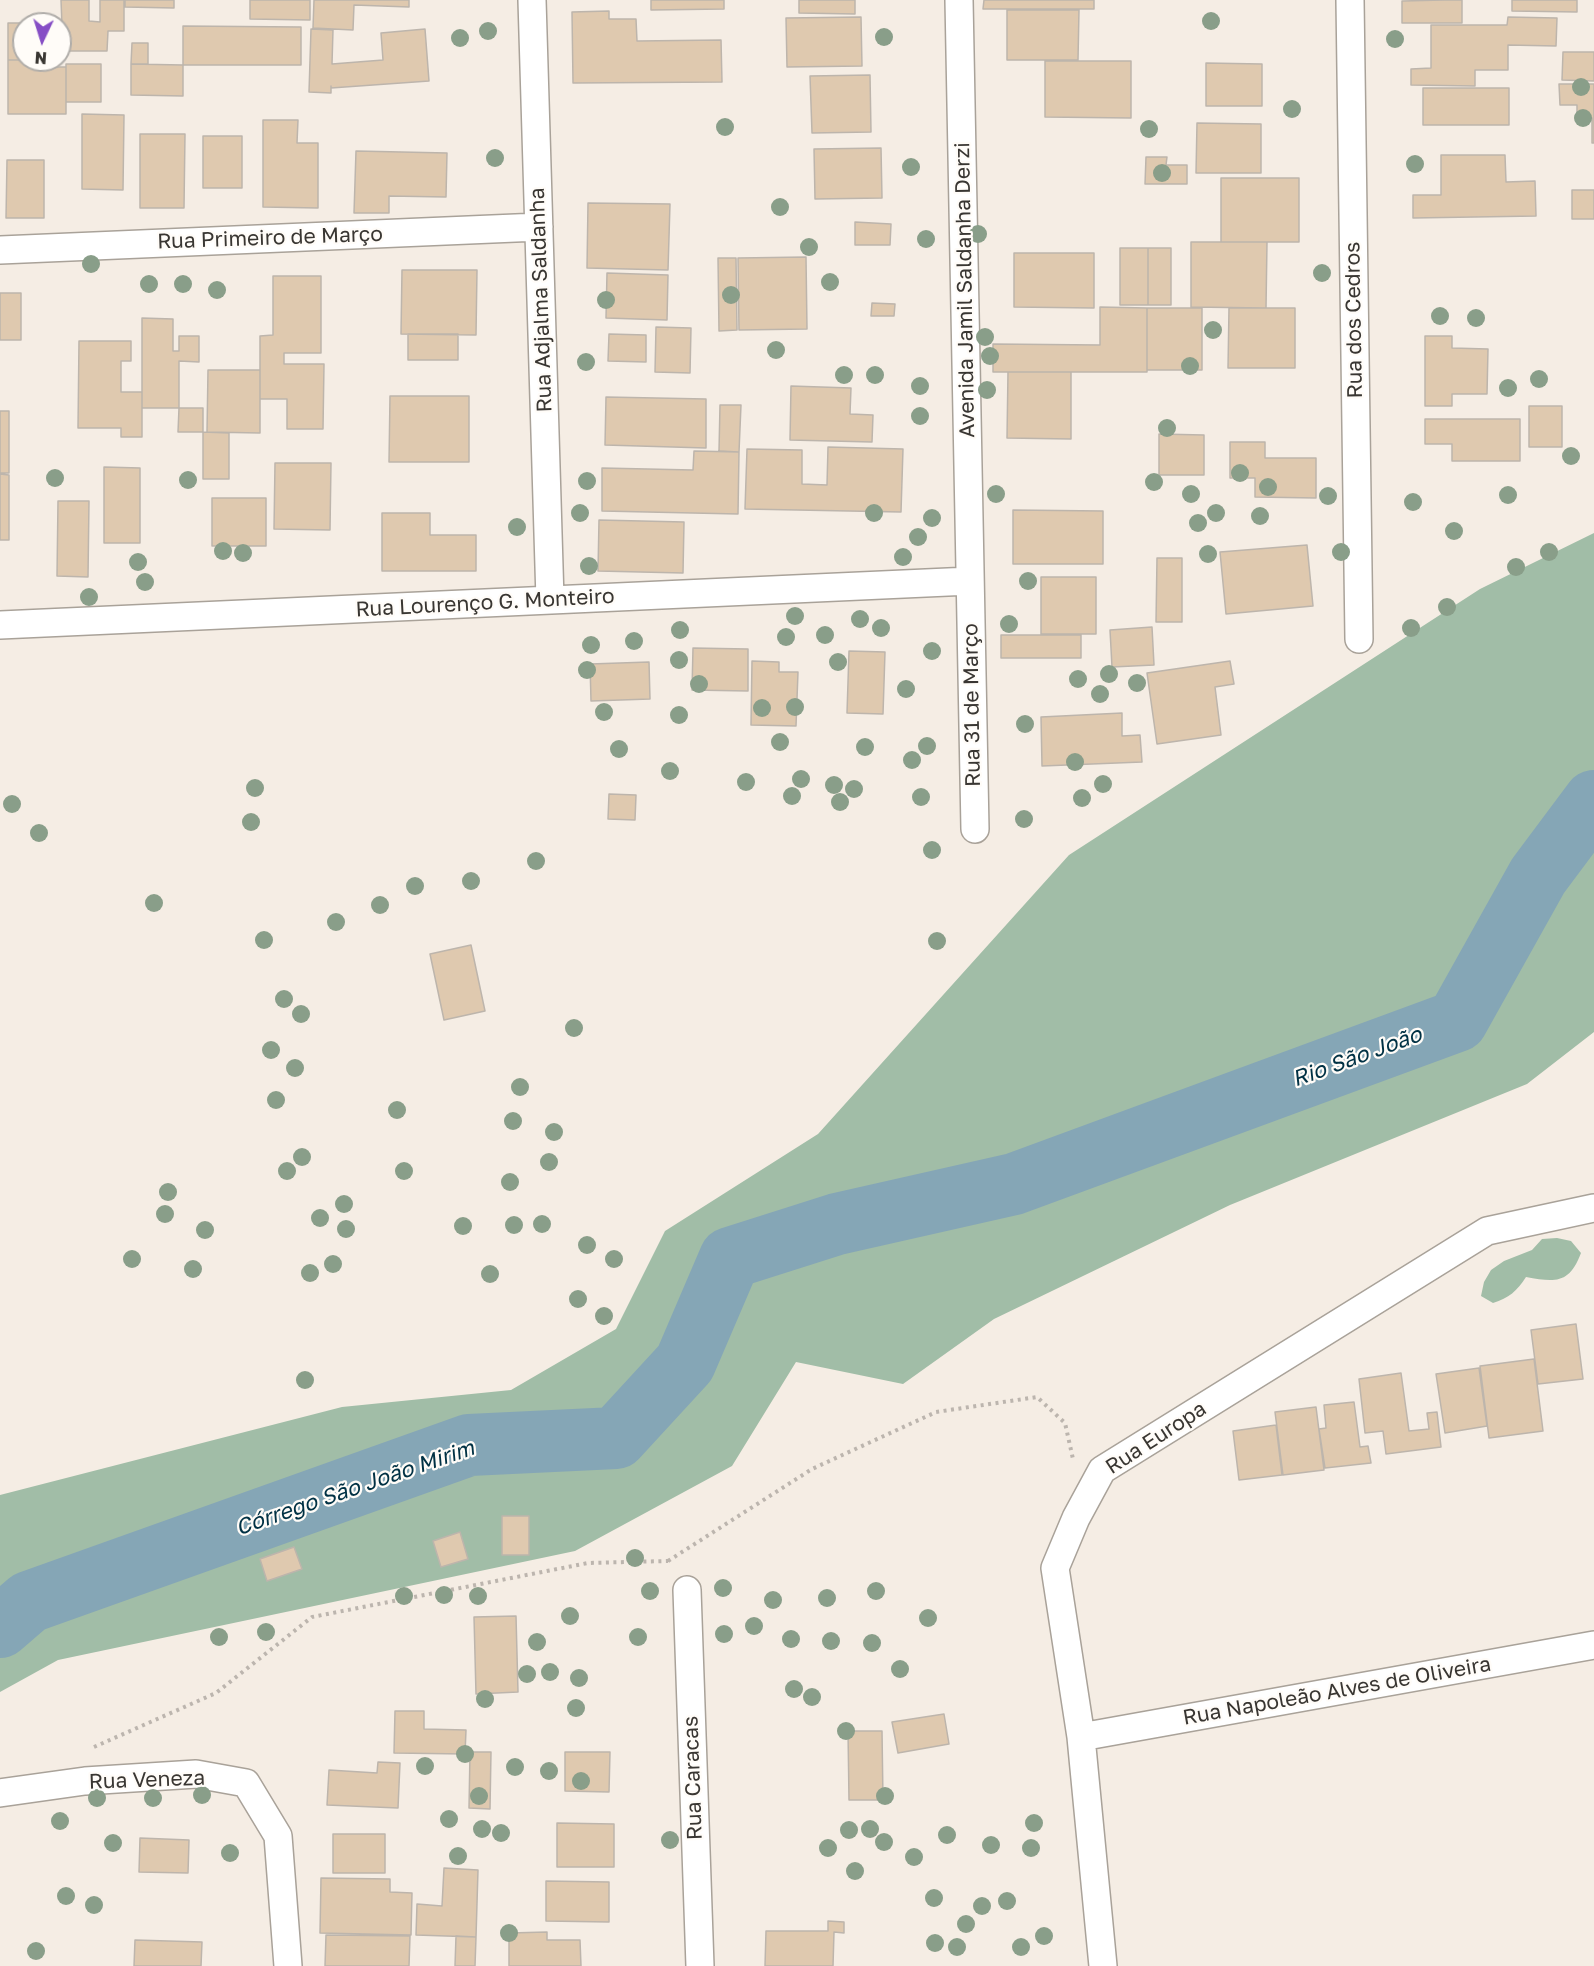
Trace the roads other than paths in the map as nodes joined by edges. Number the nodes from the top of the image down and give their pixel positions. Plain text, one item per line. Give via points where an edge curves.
1 (532, 0) edge
2 (959, 0) edge
3 (1350, 0) edge
4 (539, 227) junction
5 (0, 250) edge
6 (970, 581) junction
7 (550, 600) junction
8 (0, 625) edge
9 (1359, 639) dead end
10 (975, 829) dead end
11 (1594, 1208) edge
12 (687, 1590) road end
13 (1594, 1645) edge
14 (1080, 1737) junction
15 (0, 1793) edge
16 (288, 1966) edge
17 (700, 1966) edge
18 (1103, 1966) edge

1 - 4 street, Rua Adjalma Saldanha
2 - 6 street, Avenida Jamil Saldanha Derzi
3 - 9 street, Rua dos Cedros
4 - 5 street, Rua Primeiro de Março
4 - 7 street, Rua Adjalma Saldanha
6 - 7 street, Rua Lourenço G. Monteiro
6 - 10 street, Rua 31 de Março
7 - 8 street, Rua Lourenço G. Monteiro
11 - 14 street, Rua Europa via 1487,1231 1102,1470 1055,1568
12 - 17 street, Rua Caracas
13 - 14 street, Rua Napoleão Alves de Oliveira
14 - 18 street, Rua Europa
15 - 16 street, Rua Veneza via 85,1781 196,1774 246,1783 278,1836

